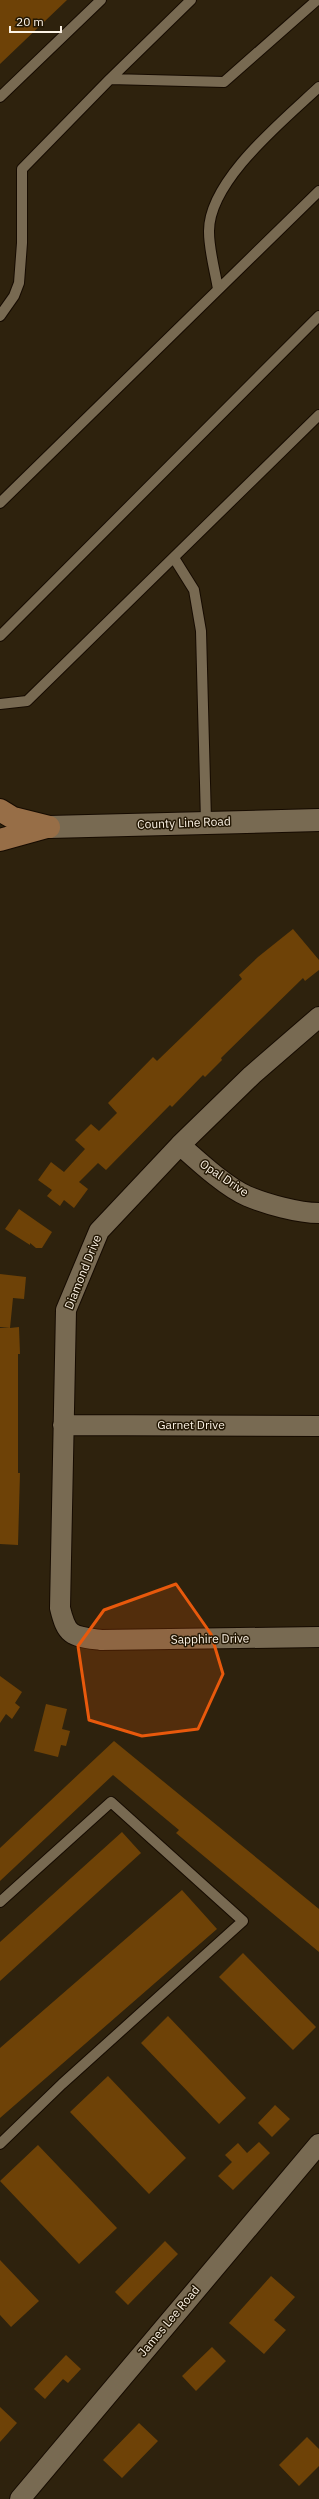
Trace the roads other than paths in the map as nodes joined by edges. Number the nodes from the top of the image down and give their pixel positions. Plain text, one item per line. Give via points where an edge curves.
1 (101, 0) edge
2 (191, 0) edge
3 (317, 0) edge
4 (110, 79) junction
5 (319, 87) edge
6 (0, 97) edge
7 (319, 190) edge
8 (218, 289) junction
9 (0, 316) edge
10 (319, 316) edge
11 (319, 415) edge
12 (0, 503) edge
13 (174, 558) junction
14 (0, 636) edge
15 (0, 704) edge
16 (0, 810) edge
17 (319, 820) edge
18 (206, 821) junction
19 (49, 827) junction
20 (0, 840) edge
21 (319, 1017) edge
22 (180, 1145) junction
23 (319, 1213) edge
24 (63, 1425) junction
25 (319, 1426) edge
26 (319, 1637) edge
27 (101, 1640) joint
28 (0, 1902) edge
29 (0, 2144) edge
30 (319, 2144) edge
31 (20, 2499) edge

1 - 6 lane
2 - 4 lane
3 - 4 lane via 224,82
4 - 9 lane via 22,169 19,283 14,296
5 - 8 lane via 281,122 229,177 212,209 209,232
7 - 8 lane
8 - 12 lane
10 - 14 lane
11 - 13 lane
13 - 15 lane via 27,701
13 - 18 lane via 194,590 201,631
16 - 19 main road via 13,818
17 - 18 street, County Line Road
18 - 19 street, County Line Road
19 - 20 main road
21 - 22 street, Diamond Drive via 252,1075
22 - 23 street, Opal Drive via 205,1167 246,1196 305,1213
22 - 24 street, Diamond Drive via 99,1231 81,1270 66,1310
24 - 25 street, Garnet Drive
24 - 27 street, Diamond Drive via 60,1608 65,1627 77,1637
26 - 27 street, Sapphire Drive
28 - 29 lane via 111,1802 243,1921 62,2084
30 - 31 street, James Lee Road

